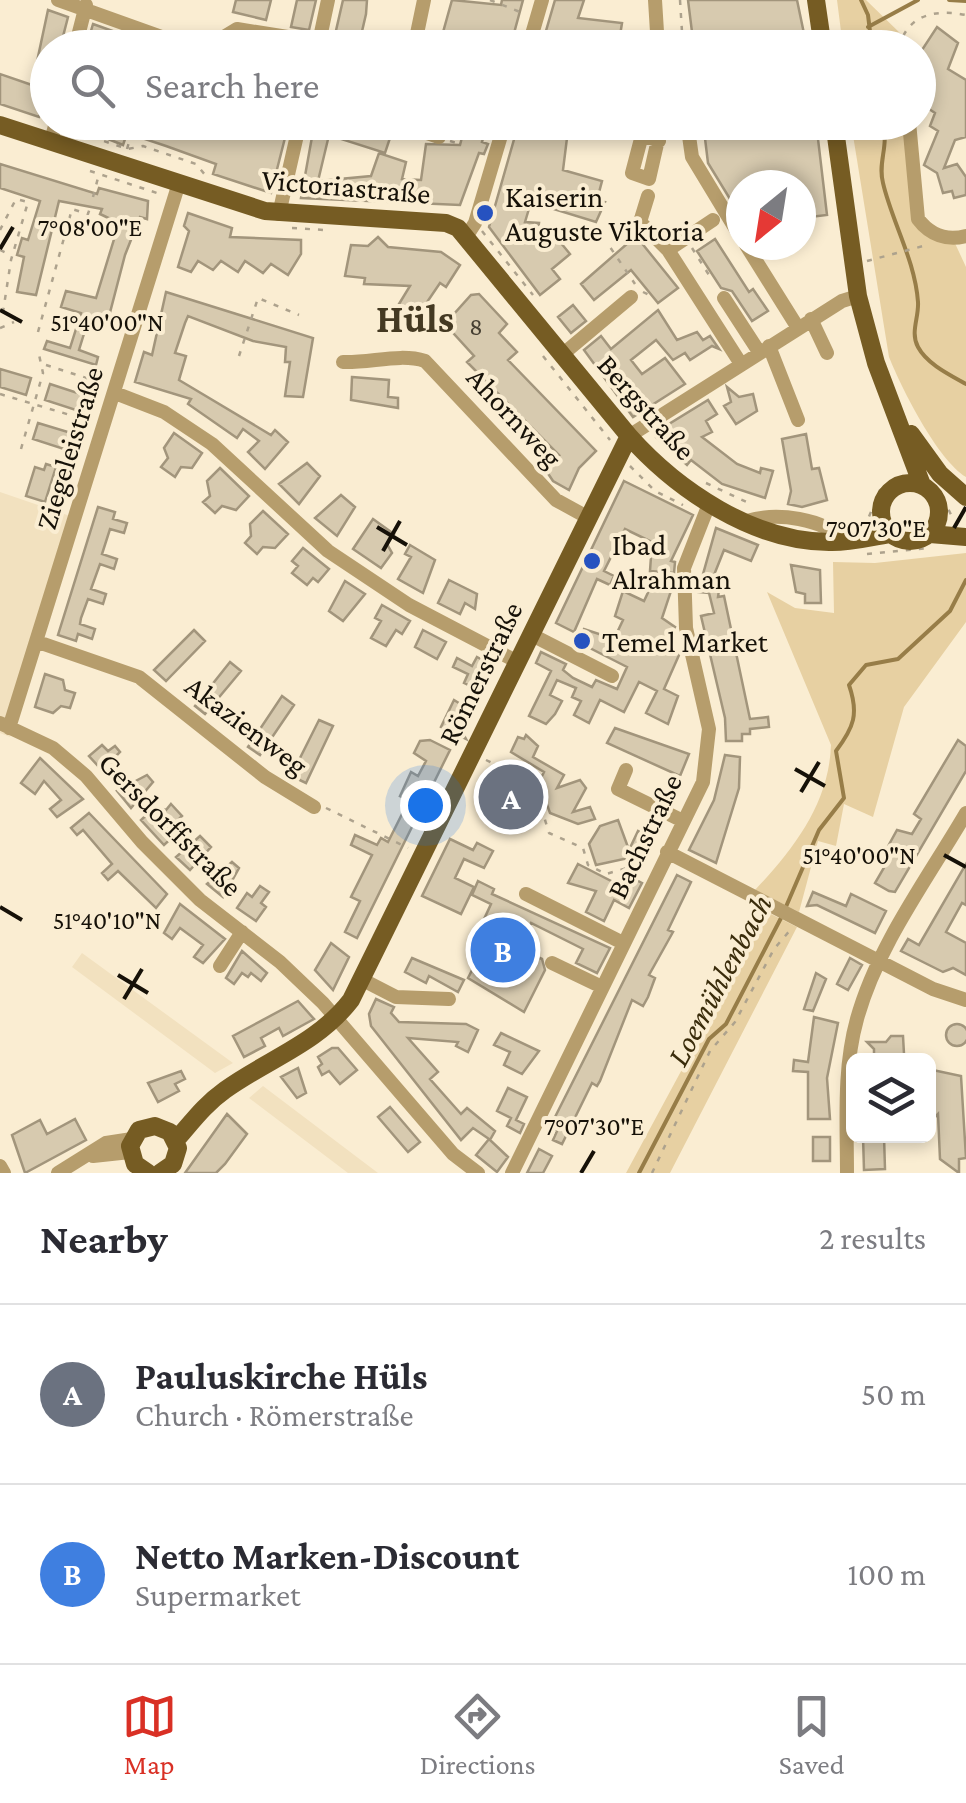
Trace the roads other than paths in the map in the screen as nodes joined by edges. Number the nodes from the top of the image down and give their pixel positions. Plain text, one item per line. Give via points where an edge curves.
1 (58, 0) edge
2 (328, 0) edge
3 (424, 0) edge
4 (542, 0) edge
5 (654, 0) edge
6 (816, 0) edge
7 (86, 5) edge
8 (80, 30) edge
9 (148, 30) edge
10 (234, 30) edge
11 (261, 30) edge
12 (322, 30) edge
13 (418, 30) edge
14 (533, 30) edge
15 (656, 30) edge
16 (821, 30) edge
17 (0, 124) edge
18 (30, 127) edge
19 (78, 140) edge
20 (296, 140) edge
21 (499, 140) edge
22 (690, 140) edge
23 (836, 140) edge
24 (910, 140) edge
25 (179, 183) junction
26 (648, 196) dead end
27 (726, 213) edge
28 (279, 214) junction
29 (713, 220) dead end
30 (467, 228) junction
31 (959, 238) edge
32 (668, 250) junction
33 (757, 260) edge
34 (628, 294) road end
35 (858, 296) junction
36 (724, 298) dead end
37 (804, 324) junction
38 (764, 349) junction
39 (827, 353) dead end
40 (563, 354) junction
41 (343, 362) dead end
42 (741, 364) junction
43 (116, 390) junction
44 (898, 415) junction
45 (798, 420) dead end
46 (629, 436) junction
47 (906, 478) junction
48 (966, 497) edge
49 (709, 504) junction
50 (588, 518) junction
51 (746, 521) junction
52 (966, 524) edge
53 (886, 526) junction
54 (935, 526) junction
55 (843, 537) junction
56 (966, 537) edge
57 (530, 634) junction
58 (38, 642) junction
59 (516, 660) junction
60 (612, 676) dead end
61 (5, 726) edge
62 (626, 770) dead end
63 (314, 807) road end
64 (966, 813) edge
65 (683, 821) junction
66 (667, 852) junction
67 (526, 894) dead end
68 (242, 932) junction
69 (623, 943) junction
70 (880, 960) junction
71 (552, 963) dead end
72 (220, 966) dead end
73 (361, 980) junction
74 (602, 987) junction
75 (449, 999) dead end
76 (966, 1000) edge
77 (337, 1018) junction
78 (171, 1135) junction
79 (131, 1146) junction
80 (0, 1166) edge
81 (4, 1173) edge
82 (58, 1173) edge
83 (154, 1173) edge
84 (478, 1173) edge
85 (512, 1173) edge
86 (847, 1173) edge

1 - 7 street
2 - 12 street
3 - 13 street
4 - 14 street
5 - 15 street
6 - 16 main road
7 - 8 street
7 - 9 street
10 - 11 street
17 - 18 main road, Victoriastraße
19 - 25 main road, Victoriastraße
20 - 28 street
21 - 30 street
22 - 27 street via 692,157
23 - 35 main road
24 - 31 street via 918,219 927,230
25 - 28 main road, Victoriastraße
25 - 43 street, Ziegeleistraße
26 - 32 street via 640,222
28 - 30 main road, Victoriastraße
29 - 32 street
30 - 40 main road, Bergstraße
32 - 42 street
33 - 37 street
34 - 40 street
35 - 37 street
35 - 44 main road
36 - 38 street
37 - 38 street
37 - 39 street
38 - 42 street
38 - 45 street
40 - 46 main road, Bergstraße
41 - 50 street, Ahornweg via 425,362 556,500
42 - 46 street
43 - 58 street, Ziegeleistraße
43 - 59 street via 212,444 328,551 409,604
44 - 47 main road via 908,441
44 - 48 main road via 940,474
46 - 49 main road, Bergstraße via 656,466
46 - 50 main road, Römerstraße
47 - 53 main road via 886,496
47 - 54 main road via 936,498
49 - 51 main road, Bergstraße
49 - 65 street, Bachstraße via 684,568 686,628 710,728 703,782
50 - 57 main road, Römerstraße
51 - 55 main road, Bergstraße via 814,541
51 - 55 street via 830,525
52 - 54 main road
53 - 54 main road via 914,542
53 - 55 main road
54 - 56 main road
57 - 59 main road, Römerstraße
57 - 60 street
58 - 61 street, Ziegeleistraße
58 - 63 street, Akazienweg via 138,678
59 - 73 main road, Römerstraße
61 - 68 street, Gersdorffstraße via 54,748 200,900
62 - 65 street via 618,789
64 - 70 street
65 - 66 street, Bachstraße
66 - 69 street, Bachstraße
66 - 70 street
67 - 69 street
68 - 72 street
68 - 77 street, Gersdorffstraße
69 - 74 street, Bachstraße
70 - 76 street
70 - 86 street via 857,1018 846,1073
71 - 74 street
73 - 75 street via 405,999
73 - 77 main road, Römerstraße
74 - 85 street, Bachstraße
77 - 78 main road, Römerstraße via 224,1090
77 - 84 street, Gersdorffstraße
78 - 79 main road via 150,1126
78 - 83 main road, Römerstraße via 177,1156
79 - 82 street via 106,1143
79 - 83 main road, Römerstraße via 135,1164
80 - 81 street

